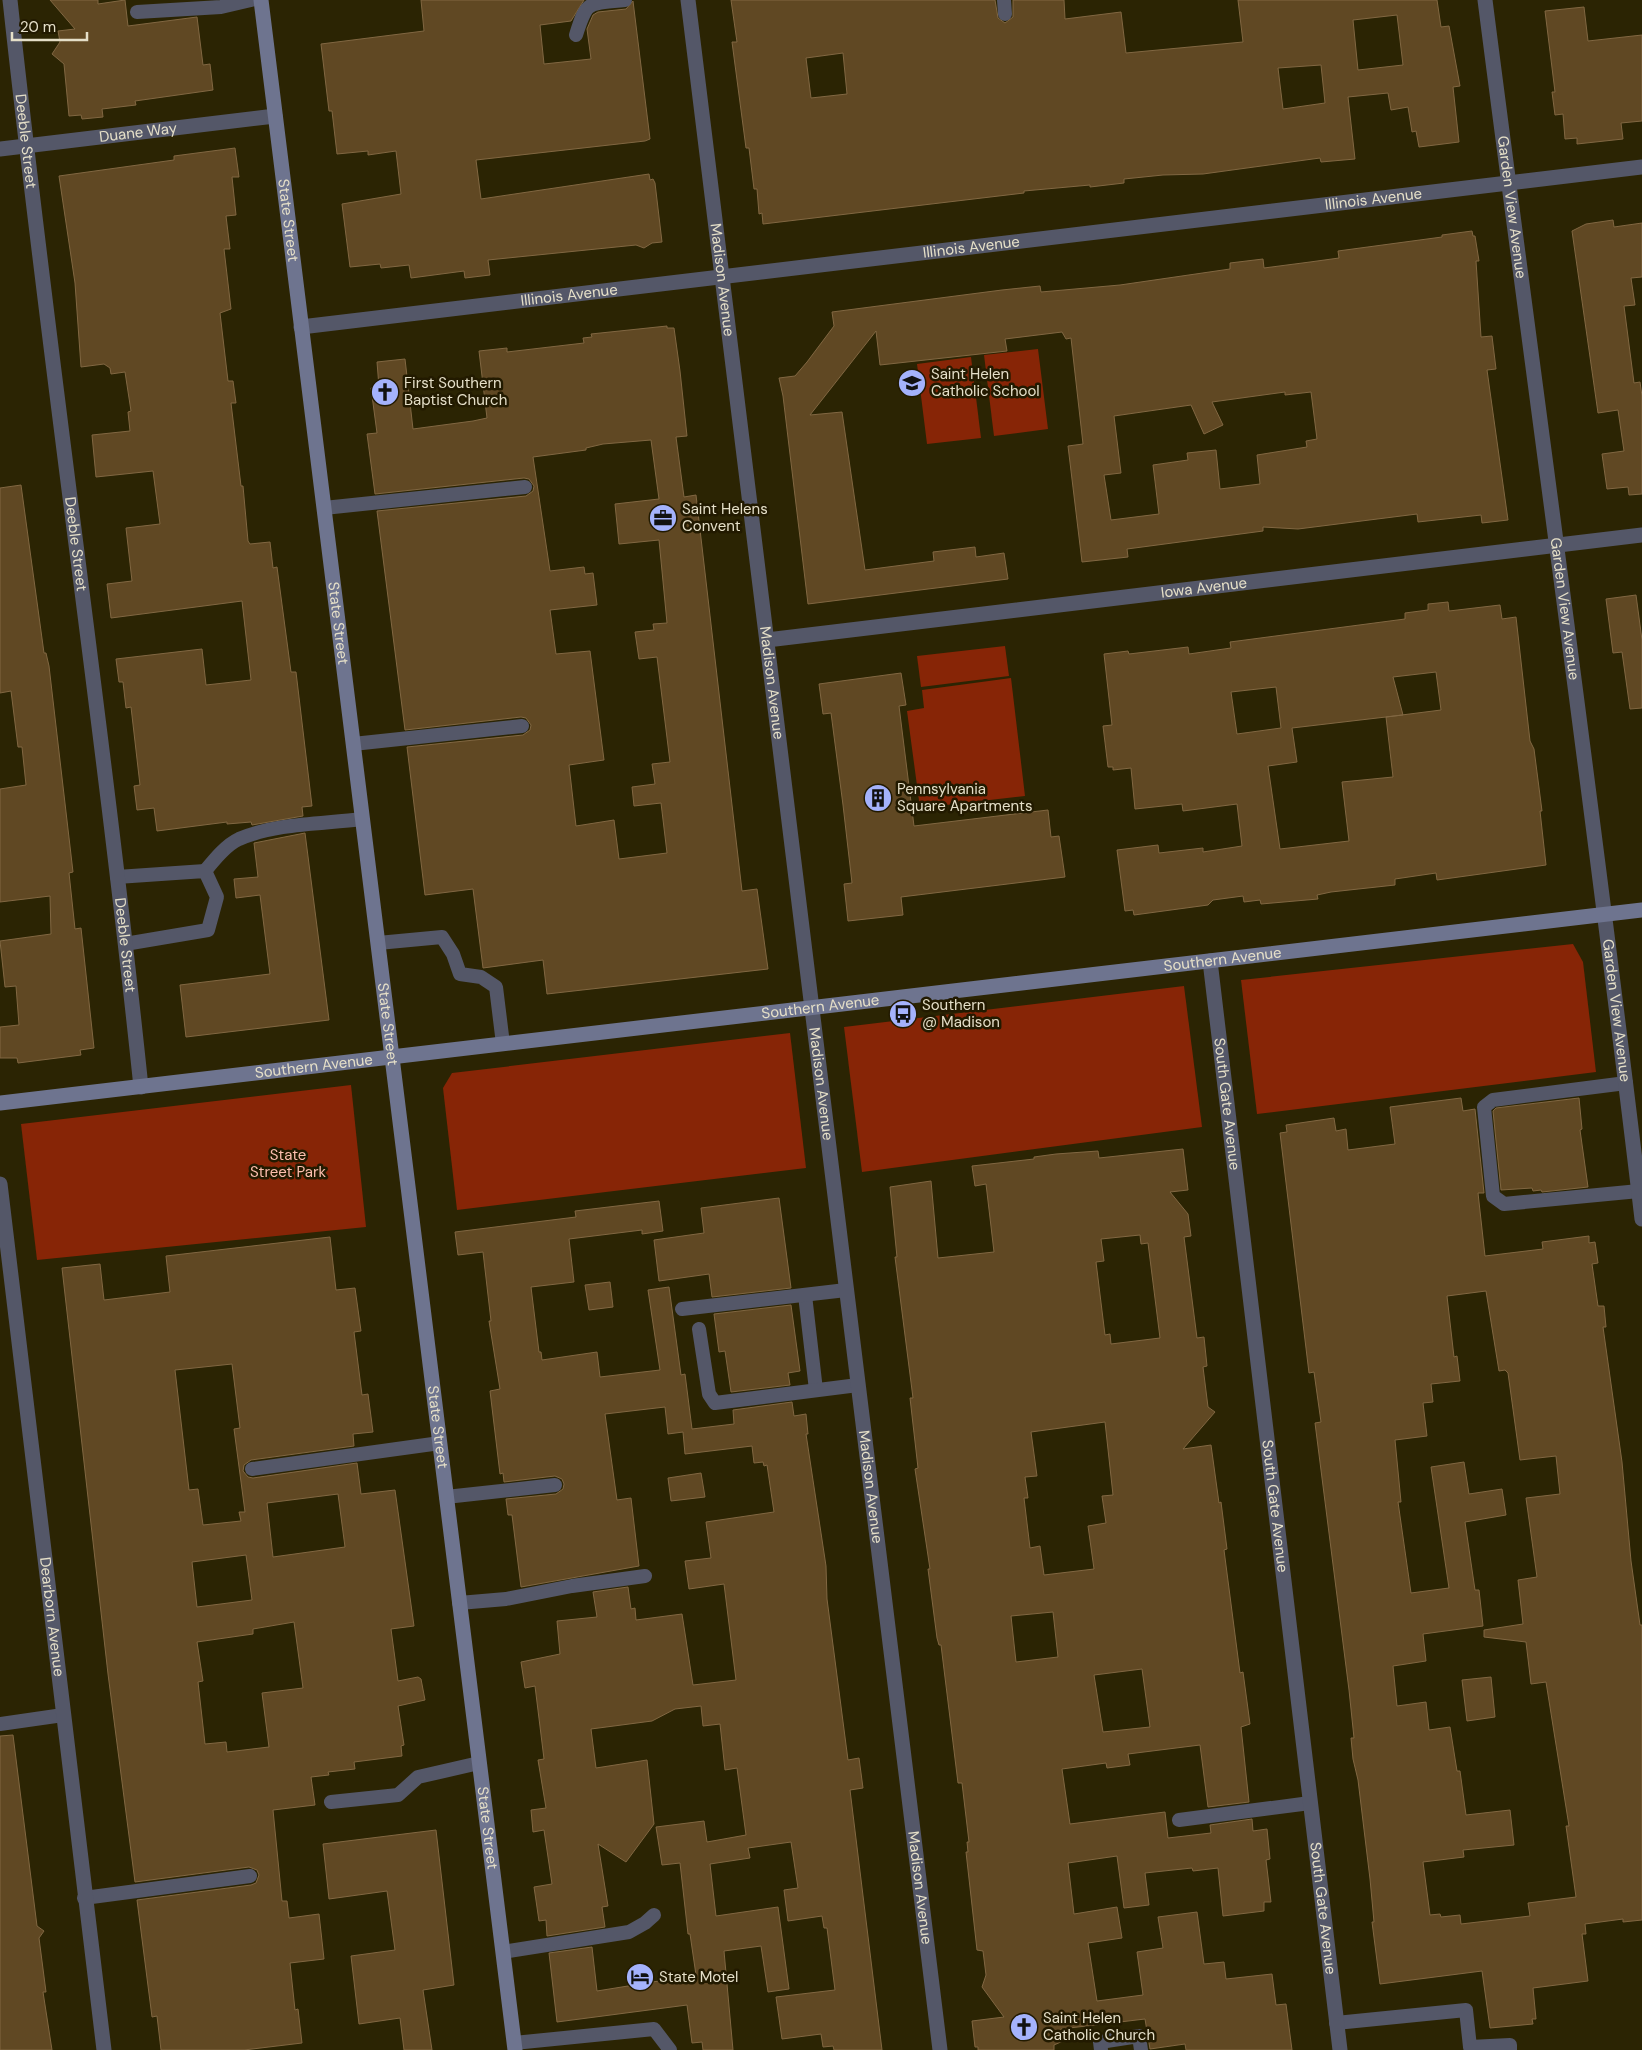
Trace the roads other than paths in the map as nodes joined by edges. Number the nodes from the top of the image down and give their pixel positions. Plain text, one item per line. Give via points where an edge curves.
1 (10, 0) edge
2 (251, 0) edge
3 (261, 0) edge
4 (625, 0) edge
5 (688, 0) edge
6 (1004, 0) edge
7 (1485, 0) edge
8 (137, 12) dead end
9 (1005, 14) dead end
10 (576, 35) dead end
11 (275, 116) junction
12 (25, 146) junction
13 (0, 149) edge
14 (1642, 167) edge
15 (1508, 183) junction
16 (722, 278) junction
17 (301, 327) junction
18 (525, 487) dead end
19 (324, 508) junction
20 (1642, 535) edge
21 (1555, 546) junction
22 (767, 640) junction
23 (522, 726) dead end
24 (353, 744) junction
25 (362, 819) junction
26 (205, 871) junction
27 (117, 877) junction
28 (1642, 910) edge
29 (1606, 914) junction
30 (378, 942) junction
31 (125, 944) junction
32 (1210, 961) junction
33 (812, 1008) junction
34 (503, 1044) junction
35 (392, 1057) junction
36 (1626, 1083) junction
37 (141, 1087) junction
38 (0, 1103) edge
39 (0, 1184) edge
40 (1639, 1191) junction
41 (1642, 1219) edge
42 (846, 1290) junction
43 (805, 1295) junction
44 (682, 1309) dead end
45 (699, 1329) dead end
46 (858, 1385) junction
47 (816, 1390) junction
48 (440, 1443) junction
49 (252, 1469) dead end
50 (555, 1485) dead end
51 (446, 1497) junction
52 (645, 1576) dead end
53 (460, 1603) junction
54 (63, 1715) junction
55 (0, 1724) edge
56 (479, 1763) junction
57 (331, 1802) dead end
58 (1310, 1803) junction
59 (1179, 1820) dead end
60 (250, 1876) dead end
61 (84, 1898) junction
62 (654, 1915) dead end
63 (503, 1952) junction
64 (1336, 2023) junction
65 (514, 2046) edge
66 (104, 2050) edge
67 (670, 2050) edge
68 (940, 2050) edge
69 (1101, 2050) edge
70 (1141, 2050) edge
71 (1340, 2050) edge
72 (1510, 2050) edge

1 - 12 street, Deeble Street
2 - 8 lane via 220,6
3 - 11 main road, State Street
4 - 10 lane via 590,4 584,9
5 - 16 street, Madison Avenue
6 - 9 lane
7 - 15 street, Garden View Avenue
11 - 12 street, Duane Way
11 - 17 main road, State Street
12 - 13 street, Duane Way
12 - 27 street, Deeble Street
14 - 15 street, Illinois Avenue
15 - 16 street, Illinois Avenue
15 - 21 street, Garden View Avenue
16 - 17 street, Illinois Avenue
16 - 22 street, Madison Avenue
17 - 19 main road, State Street
18 - 19 lane
19 - 24 main road, State Street
20 - 21 street, Iowa Avenue
21 - 22 street, Iowa Avenue
21 - 29 street, Garden View Avenue
22 - 33 street, Madison Avenue
23 - 24 lane
24 - 25 main road, State Street
25 - 26 lane via 269,830 237,840
25 - 30 main road, State Street
26 - 27 lane
26 - 31 lane via 218,897 208,930
27 - 31 street, Deeble Street
28 - 29 main road, Southern Avenue
29 - 32 main road, Southern Avenue
29 - 36 street, Garden View Avenue
30 - 34 lane via 442,937 460,974 481,978 496,987
30 - 35 main road, State Street
31 - 37 street, Deeble Street
32 - 33 main road, Southern Avenue
32 - 58 street, South Gate Avenue
33 - 34 main road, Southern Avenue
33 - 42 street, Madison Avenue
34 - 35 main road, Southern Avenue
35 - 37 main road, Southern Avenue
35 - 48 main road, State Street
36 - 40 street, Garden View Avenue
36 - 40 lane via 1492,1100 1484,1107 1493,1196 1504,1204
37 - 38 main road, Southern Avenue
39 - 54 street, Dearborn Avenue
40 - 41 street, Garden View Avenue
42 - 43 lane
42 - 46 street, Madison Avenue
43 - 44 lane
43 - 47 lane
45 - 47 lane via 709,1394 716,1403
46 - 47 lane
46 - 68 street, Madison Avenue
48 - 49 lane
48 - 51 main road, State Street
50 - 51 lane
51 - 53 main road, State Street
52 - 53 lane via 572,1586 506,1600
53 - 56 main road, State Street
54 - 55 lane
54 - 61 street, Dearborn Avenue
56 - 57 lane via 418,1777 398,1795
56 - 63 main road, State Street
58 - 59 lane
58 - 64 street, South Gate Avenue
60 - 61 lane
61 - 66 street, Dearborn Avenue
62 - 63 lane via 629,1932
63 - 65 main road, State Street
64 - 71 street, South Gate Avenue
64 - 72 lane via 1466,2010 1470,2047 1510,2045
65 - 67 lane via 654,2029
69 - 70 lane via 1100,2042 1139,2036

